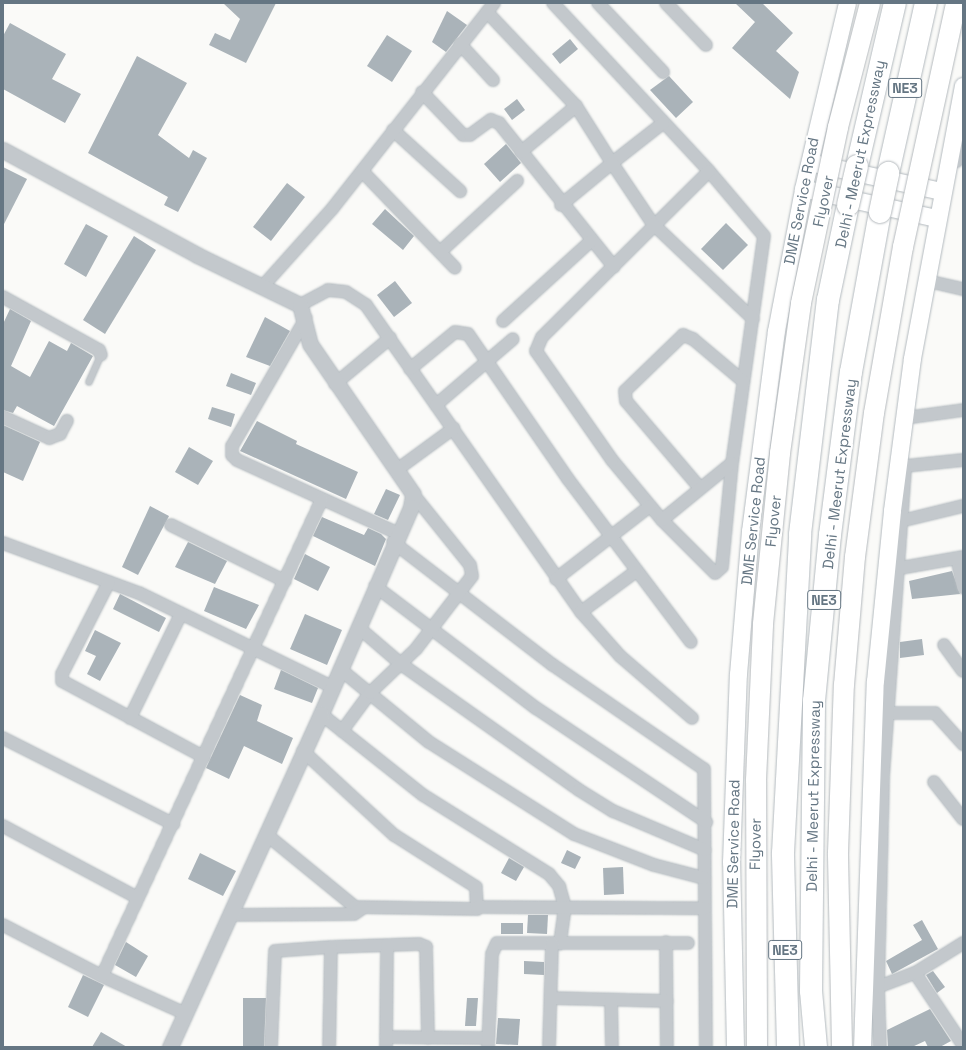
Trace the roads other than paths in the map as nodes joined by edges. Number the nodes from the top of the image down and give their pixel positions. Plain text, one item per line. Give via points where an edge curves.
1 (553, 3) edge
2 (598, 3) edge
3 (666, 3) edge
4 (847, 3) edge
5 (870, 3) edge
6 (895, 3) edge
7 (926, 3) edge
8 (956, 3) edge
9 (491, 8) edge
10 (460, 44) junction
11 (706, 44) dead end
12 (663, 72) dead end
13 (493, 80) dead end
14 (963, 86) edge
15 (422, 92) junction
16 (576, 106) junction
17 (663, 123) junction
18 (393, 130) junction
19 (963, 134) edge
20 (3, 150) edge
21 (521, 152) junction
22 (809, 162) junction
23 (612, 163) junction
24 (959, 168) edge
25 (362, 171) junction
26 (709, 171) junction
27 (517, 181) dead end
28 (803, 189) junction
29 (460, 191) dead end
30 (940, 191) junction
31 (561, 205) junction
32 (936, 218) junction
33 (653, 224) junction
34 (590, 242) junction
35 (440, 252) junction
36 (614, 267) junction
37 (455, 268) dead end
38 (932, 282) junction
39 (263, 286) junction
40 (963, 289) edge
41 (3, 297) edge
42 (303, 312) junction
43 (753, 319) junction
44 (504, 320) dead end
45 (390, 338) junction
46 (513, 339) dead end
47 (101, 355) joint
48 (487, 363) junction
49 (410, 369) junction
50 (743, 381) junction
51 (90, 382) dead end
52 (335, 384) junction
53 (436, 405) junction
54 (963, 410) edge
55 (3, 417) edge
56 (912, 417) junction
57 (66, 421) dead end
58 (454, 428) junction
59 (963, 460) edge
60 (732, 463) junction
61 (905, 466) junction
62 (398, 469) junction
63 (700, 488) junction
64 (413, 494) junction
65 (322, 499) junction
66 (650, 506) junction
67 (963, 506) edge
68 (662, 520) junction
69 (901, 521) junction
70 (171, 525) dead end
71 (611, 537) junction
72 (395, 538) junction
73 (3, 543) edge
74 (960, 557) edge
75 (891, 569) junction
76 (635, 572) junction
77 (556, 579) junction
78 (285, 580) junction
79 (109, 582) junction
80 (375, 586) junction
81 (963, 587) edge
82 (459, 593) junction
83 (580, 612) junction
84 (181, 614) junction
85 (358, 627) junction
86 (432, 628) junction
87 (691, 642) dead end
88 (944, 645) dead end
89 (254, 650) junction
90 (401, 664) junction
91 (340, 669) junction
92 (963, 671) edge
93 (332, 688) junction
94 (370, 693) junction
95 (880, 713) junction
96 (322, 714) junction
97 (130, 718) junction
98 (692, 718) dead end
99 (342, 731) junction
100 (3, 738) edge
101 (963, 744) edge
102 (303, 752) junction
103 (204, 757) junction
104 (934, 782) dead end
105 (963, 819) edge
106 (706, 822) junction
107 (173, 824) junction
108 (3, 826) edge
109 (267, 835) junction
110 (705, 850) junction
111 (704, 878) junction
112 (138, 898) junction
113 (478, 906) junction
114 (565, 907) junction
115 (363, 908) junction
116 (705, 908) junction
117 (230, 915) junction
118 (3, 925) edge
119 (666, 942) junction
120 (688, 943) dead end
121 (963, 943) edge
122 (556, 944) junction
123 (387, 945) junction
124 (332, 947) junction
125 (915, 973) junction
126 (102, 976) junction
127 (878, 987) junction
128 (551, 998) junction
129 (611, 1000) junction
130 (667, 1001) junction
131 (184, 1013) junction
132 (428, 1038) junction
133 (386, 1042) edge
134 (488, 1043) edge
135 (963, 1045) edge
136 (170, 1047) edge
137 (271, 1047) edge
138 (329, 1047) edge
139 (549, 1047) edge
140 (612, 1047) edge
141 (668, 1047) edge
142 (706, 1047) edge
143 (735, 1047) edge
144 (757, 1047) edge
145 (788, 1047) edge
146 (816, 1047) edge
147 (842, 1047) edge
148 (862, 1047) edge
149 (880, 1047) edge

1 - 17 street
2 - 12 street
3 - 11 street
4 - 22 main road, DME Service Road
5 - 144 highway, Flyover, bridge via 838,127 801,303 780,453 763,624 756,780
6 - 145 highway, Delhi - Meerut Expressway / NE3, bridge via 828,300 800,534 783,853
7 - 146 highway, Delhi - Meerut Expressway / NE3, bridge via 880,212 850,379 830,535 814,701 811,991
8 - 147 highway, bridge via 902,254 874,413 856,557 844,685 838,852
9 - 10 street
9 - 16 street
10 - 13 street
10 - 15 street
14 - 30 main road
15 - 18 street
15 - 21 street via 463,135 496,121
16 - 21 street
16 - 23 street
17 - 23 street
17 - 26 street
18 - 25 street
18 - 29 street
19 - 24 street
20 - 39 street
21 - 31 street
22 - 28 main road, DME Service Road
22 - 30 main road
23 - 31 street
23 - 33 street
24 - 38 street
25 - 35 street
25 - 39 street
26 - 33 street
26 - 43 street via 764,236
27 - 35 street
28 - 32 main road
28 - 143 main road, DME Service Road via 774,346 750,531 738,674 731,862
30 - 32 main road
31 - 34 street
32 - 75 main road via 912,358
33 - 36 street
33 - 43 street
34 - 36 street
34 - 44 street
35 - 37 street
36 - 66 street via 542,337 536,351 612,460
38 - 40 street
38 - 56 street
39 - 42 street
41 - 47 street via 99,350
42 - 45 street via 328,290 346,292 366,305
42 - 52 street via 310,344
42 - 65 street via 232,446 232,455 236,460
43 - 50 street
45 - 49 street
45 - 52 street
46 - 48 street
47 - 51 lane
48 - 49 street via 468,334 462,331 456,332
48 - 53 street
48 - 71 street
49 - 53 street
50 - 60 street
50 - 63 street via 693,339 683,335 625,391 626,401
52 - 62 street
53 - 58 street
54 - 56 street
55 - 57 street via 49,438 60,434
56 - 61 street
58 - 62 street
58 - 77 street
59 - 61 street
60 - 63 street
60 - 68 street via 720,572 710,570
61 - 69 street
62 - 64 street
63 - 68 street
64 - 72 street via 412,507
64 - 82 street via 473,570
65 - 72 street
65 - 78 street
66 - 68 street
66 - 71 street
67 - 69 street
69 - 75 street
70 - 78 street
71 - 76 street
71 - 77 street
72 - 80 street
72 - 82 street
73 - 79 street
74 - 75 street
74 - 81 street
75 - 95 main road
76 - 83 street
76 - 87 street
77 - 83 street
78 - 89 street
79 - 84 street
79 - 97 street via 62,674 62,681
80 - 85 street
80 - 86 street
82 - 86 street
82 - 106 street via 595,695 704,769
83 - 98 street via 620,656
84 - 89 street
84 - 97 street
85 - 90 street
85 - 91 street
86 - 90 street
86 - 106 street via 536,708
88 - 92 street
89 - 93 street
89 - 103 street
90 - 94 street
90 - 110 street via 553,773 614,811
91 - 93 street
91 - 94 street
93 - 96 street
94 - 99 street
94 - 111 street via 429,742 574,834 640,860
95 - 101 street via 935,713
95 - 127 street
95 - 148 main road
96 - 99 street
96 - 102 street
97 - 103 street
99 - 114 street via 435,803 540,867 559,886
100 - 107 street
102 - 109 street
102 - 113 street via 394,835 476,887
103 - 107 street
104 - 105 street
106 - 110 street
107 - 112 street
108 - 112 street
109 - 115 street via 348,902
109 - 117 street
110 - 111 street
111 - 116 street
112 - 126 street
113 - 114 street
113 - 115 street via 474,910
114 - 116 street
114 - 122 street
115 - 117 street via 354,914
116 - 142 street
117 - 131 street
118 - 126 street
119 - 120 street
119 - 122 street
119 - 130 street
121 - 125 street
122 - 128 street
122 - 134 street via 508,941 495,946
123 - 124 street
123 - 132 street via 426,947
123 - 133 street
124 - 137 street via 275,951
124 - 138 street
125 - 127 street
125 - 135 street
126 - 131 street
127 - 149 street
128 - 129 street
128 - 139 street
129 - 130 street
129 - 140 street
130 - 141 street
131 - 136 street
132 - 133 street
132 - 134 street

